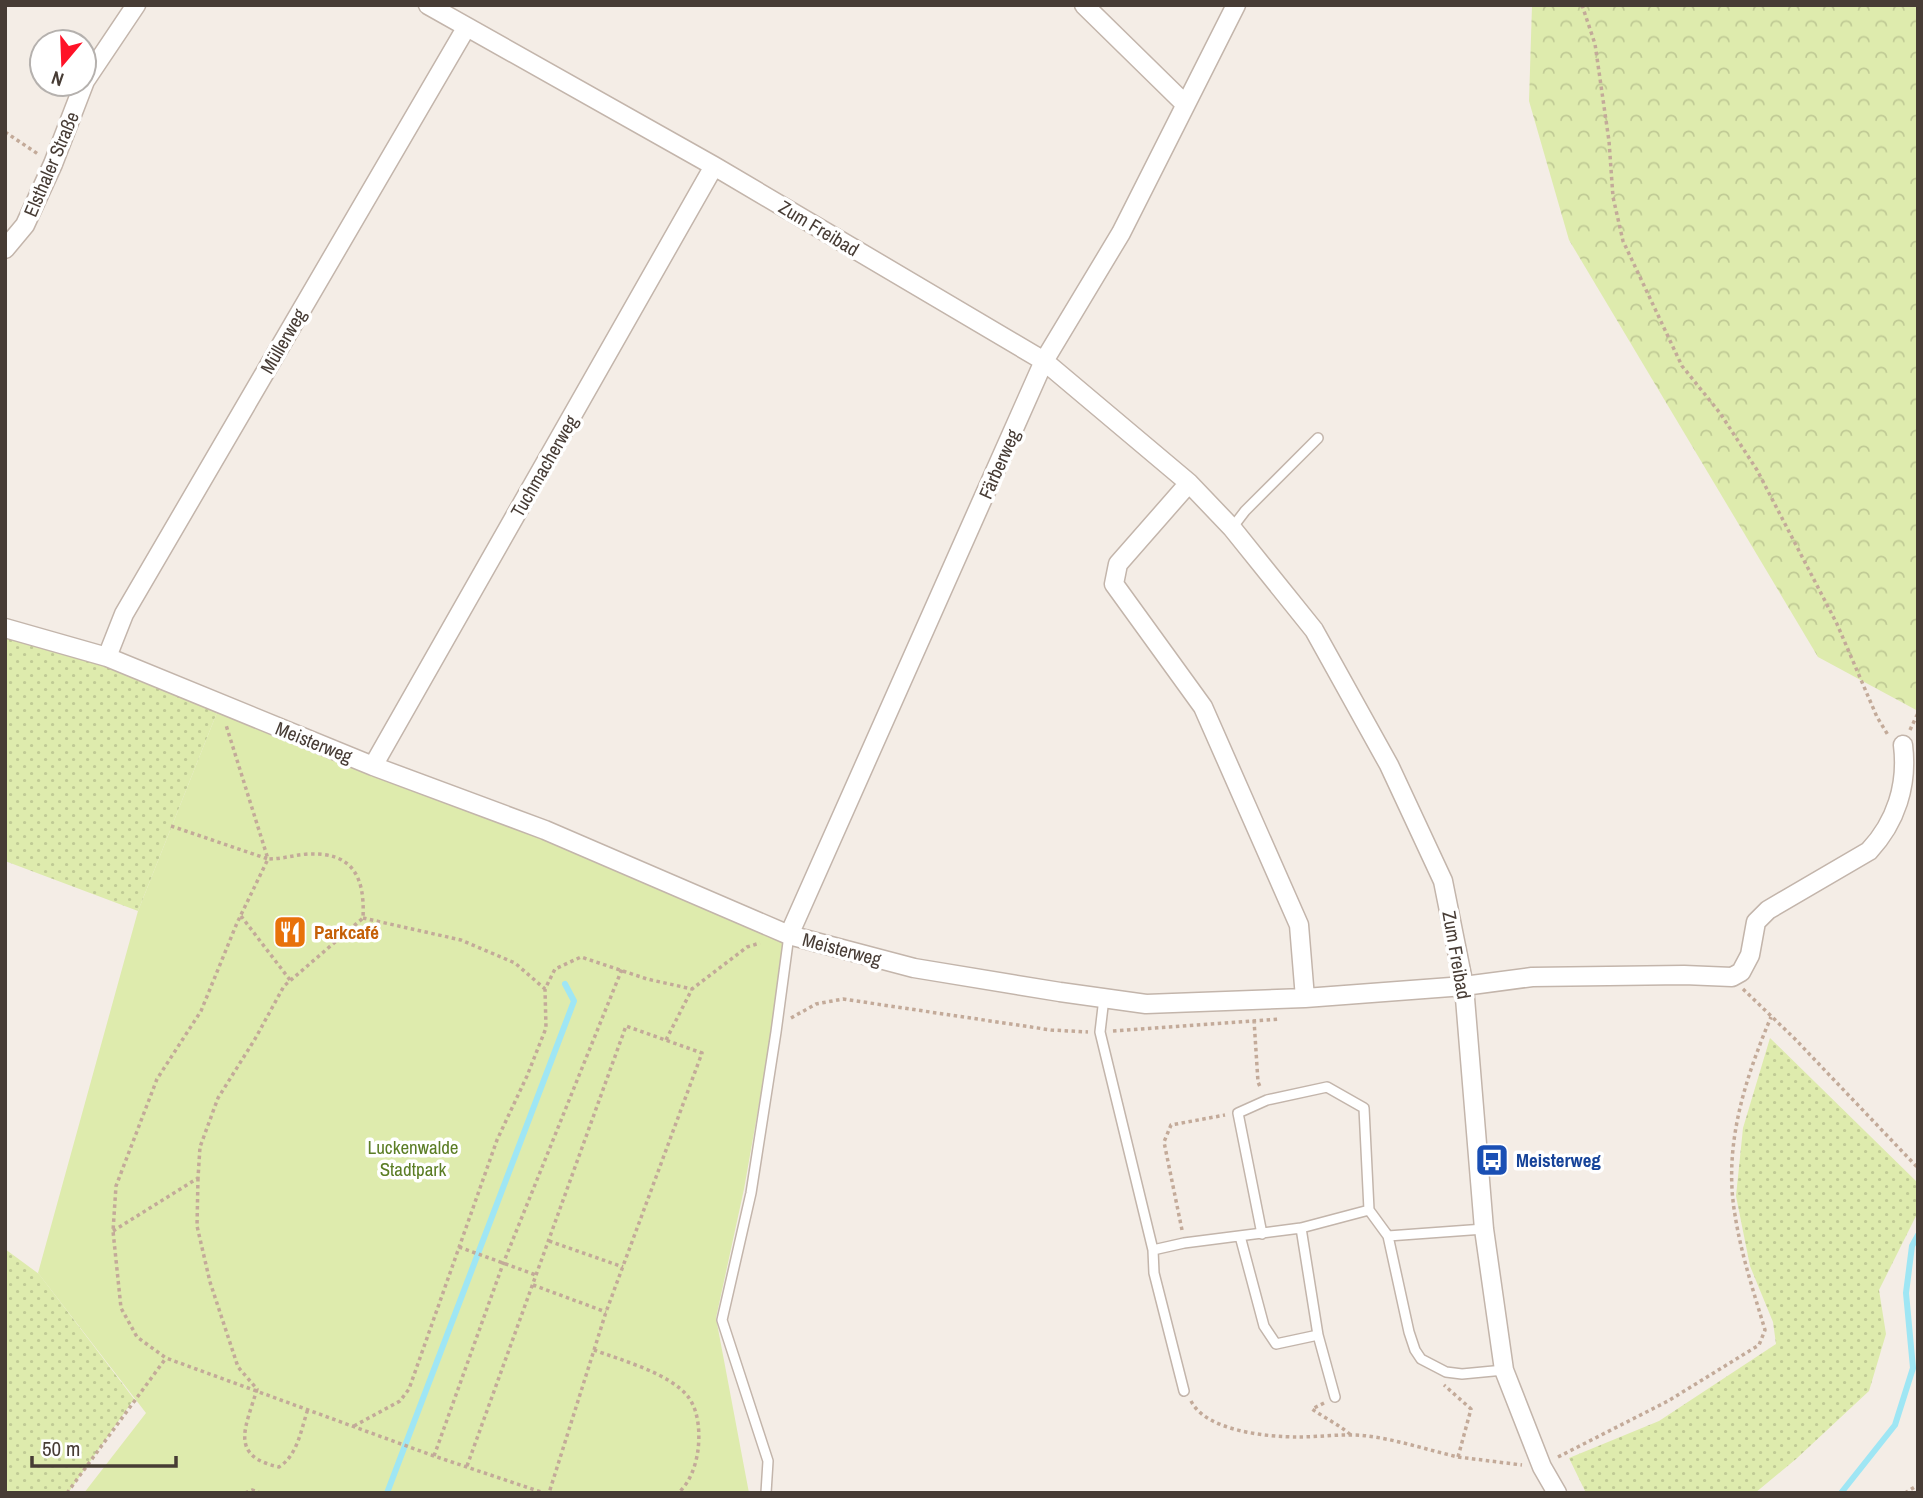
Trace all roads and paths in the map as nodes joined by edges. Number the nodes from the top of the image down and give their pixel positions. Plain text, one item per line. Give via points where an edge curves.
1 (136, 5) edge
2 (428, 5) edge
3 (1084, 5) edge
4 (1236, 5) edge
5 (1582, 5) edge
6 (466, 28) junction
7 (1185, 104) junction
8 (5, 131) edge
9 (53, 164) junction
10 (714, 166) junction
11 (5, 249) edge
12 (1044, 361) junction
13 (1318, 438) dead end
14 (1189, 483) junction
15 (1233, 528) junction
16 (5, 628) edge
17 (107, 657) junction
18 (220, 705) junction
19 (1896, 741) joint
20 (373, 766) junction
21 (171, 826) dead end
22 (268, 859) junction
23 (241, 916) junction
24 (363, 918) junction
25 (789, 935) junction
26 (622, 969) junction
27 (1732, 977) junction
28 (290, 980) junction
29 (1464, 986) junction
30 (545, 989) junction
31 (692, 989) junction
32 (1104, 998) junction
33 (1305, 998) junction
34 (1252, 1000) junction
35 (1771, 1017) junction
36 (666, 1040) junction
37 (1267, 1100) junction
38 (1238, 1113) junction
39 (1918, 1168) edge
40 (198, 1178) junction
41 (1369, 1210) junction
42 (1301, 1228) junction
43 (1484, 1228) junction
44 (113, 1231) junction
45 (1262, 1234) junction
46 (1240, 1236) junction
47 (1388, 1236) junction
48 (549, 1241) junction
49 (1184, 1243) junction
50 (459, 1247) junction
51 (1153, 1250) junction
52 (503, 1264) junction
53 (623, 1267) junction
54 (536, 1275) junction
55 (533, 1285) junction
56 (606, 1312) junction
57 (1318, 1335) junction
58 (594, 1350) junction
59 (166, 1358) junction
60 (1504, 1370) junction
61 (1444, 1371) junction
62 (257, 1390) junction
63 (1184, 1391) joint
64 (1335, 1397) joint
65 (308, 1409) junction
66 (354, 1426) junction
67 (1352, 1436) junction
68 (434, 1456) junction
69 (1458, 1457) junction
70 (467, 1466) junction
71 (1542, 1467) junction
72 (1918, 1485) edge
73 (252, 1491) edge
74 (67, 1493) edge
75 (245, 1493) edge
76 (260, 1493) edge
77 (546, 1493) edge
78 (678, 1493) edge
79 (766, 1493) edge
80 (1556, 1493) edge
81 (1905, 1493) edge

1 - 9 street, Elsthaler Straße via 85,81
2 - 6 street, Zum Freibad
3 - 7 street
4 - 7 street, Färberweg
5 - 19 path via 1595,44 1613,197 1623,241 1682,366 1720,413 1764,482 1837,624 1877,717
6 - 10 street, Zum Freibad
6 - 17 street, Müllerweg via 124,614
7 - 12 street, Färberweg via 1121,233
8 - 9 path
9 - 11 street, Elsthaler Straße via 25,225
10 - 12 street, Zum Freibad
10 - 20 street, Tuchmacherweg
12 - 14 street, Zum Freibad
12 - 25 street, Färberweg
13 - 15 lane
14 - 15 street, Zum Freibad
14 - 33 street via 1118,564 1114,584 1203,707 1299,925
15 - 29 street, Zum Freibad via 1314,630 1389,765 1443,881
16 - 17 street, Meisterweg
17 - 18 street, Meisterweg
18 - 20 street, Meisterweg
18 - 22 path
19 - 27 street via 1906,770 1903,792 1882,838 1869,851 1768,910 1756,922 1750,955 1741,972
20 - 25 street, Meisterweg via 545,830
21 - 22 path
22 - 23 path
22 - 24 path via 336,856 353,869 364,894
23 - 28 path
23 - 44 path via 201,1011 157,1079 116,1186
24 - 28 path
24 - 30 path via 461,940 515,963
25 - 31 path via 747,947
25 - 32 street, Meisterweg via 914,968
25 - 79 lane via 751,1193 722,1320 768,1461
26 - 30 path via 581,957 555,969
26 - 31 path
26 - 52 path
27 - 29 street, Meisterweg via 1532,978
27 - 35 path
28 - 40 path via 218,1098 200,1147
29 - 33 street, Meisterweg
29 - 43 street, Zum Freibad
30 - 50 path via 546,1028 497,1140
31 - 36 path
32 - 34 street, Meisterweg via 1146,1004
32 - 51 lane via 1100,1032
33 - 34 street, Meisterweg
34 - 37 path via 1258,1082
35 - 39 path
35 - 71 path via 1738,1110 1734,1151 1735,1214 1765,1330 1759,1345 1668,1401
36 - 48 path via 625,1026
36 - 53 path via 702,1053
37 - 38 lane
37 - 41 lane via 1328,1087 1364,1108
38 - 45 lane
38 - 49 path via 1171,1125 1164,1142
40 - 44 path
40 - 62 path via 197,1226 210,1282 238,1367
41 - 42 lane
41 - 47 lane
42 - 45 lane
42 - 57 lane
43 - 47 lane
43 - 60 street, Zum Freibad
44 - 59 path via 121,1308 137,1337
45 - 46 lane
46 - 49 lane
46 - 57 lane via 1264,1326 1276,1344
47 - 61 lane via 1415,1350 1421,1359
48 - 53 path
48 - 54 path
49 - 51 lane
50 - 52 path
50 - 66 path via 408,1389 400,1401
51 - 63 lane via 1154,1273
52 - 54 path
52 - 68 path
53 - 56 path
54 - 55 path
55 - 56 path
55 - 70 path
56 - 58 path
57 - 64 lane
58 - 77 path
58 - 78 path via 667,1379 689,1398 699,1421 699,1443 696,1465
59 - 62 path
59 - 74 path
60 - 61 lane
60 - 71 street, Zum Freibad
61 - 69 path via 1441,1380 1446,1389 1471,1409
62 - 65 path
62 - 65 path via 243,1436 246,1451 265,1464 279,1467 286,1462
63 - 67 path via 1201,1416 1232,1428 1296,1437
64 - 67 path via 1312,1409
65 - 66 path
66 - 68 path
67 - 69 path
68 - 70 path
69 - 71 path
70 - 77 path
71 - 80 street, Zum Freibad
72 - 81 path
73 - 75 path
73 - 76 path

